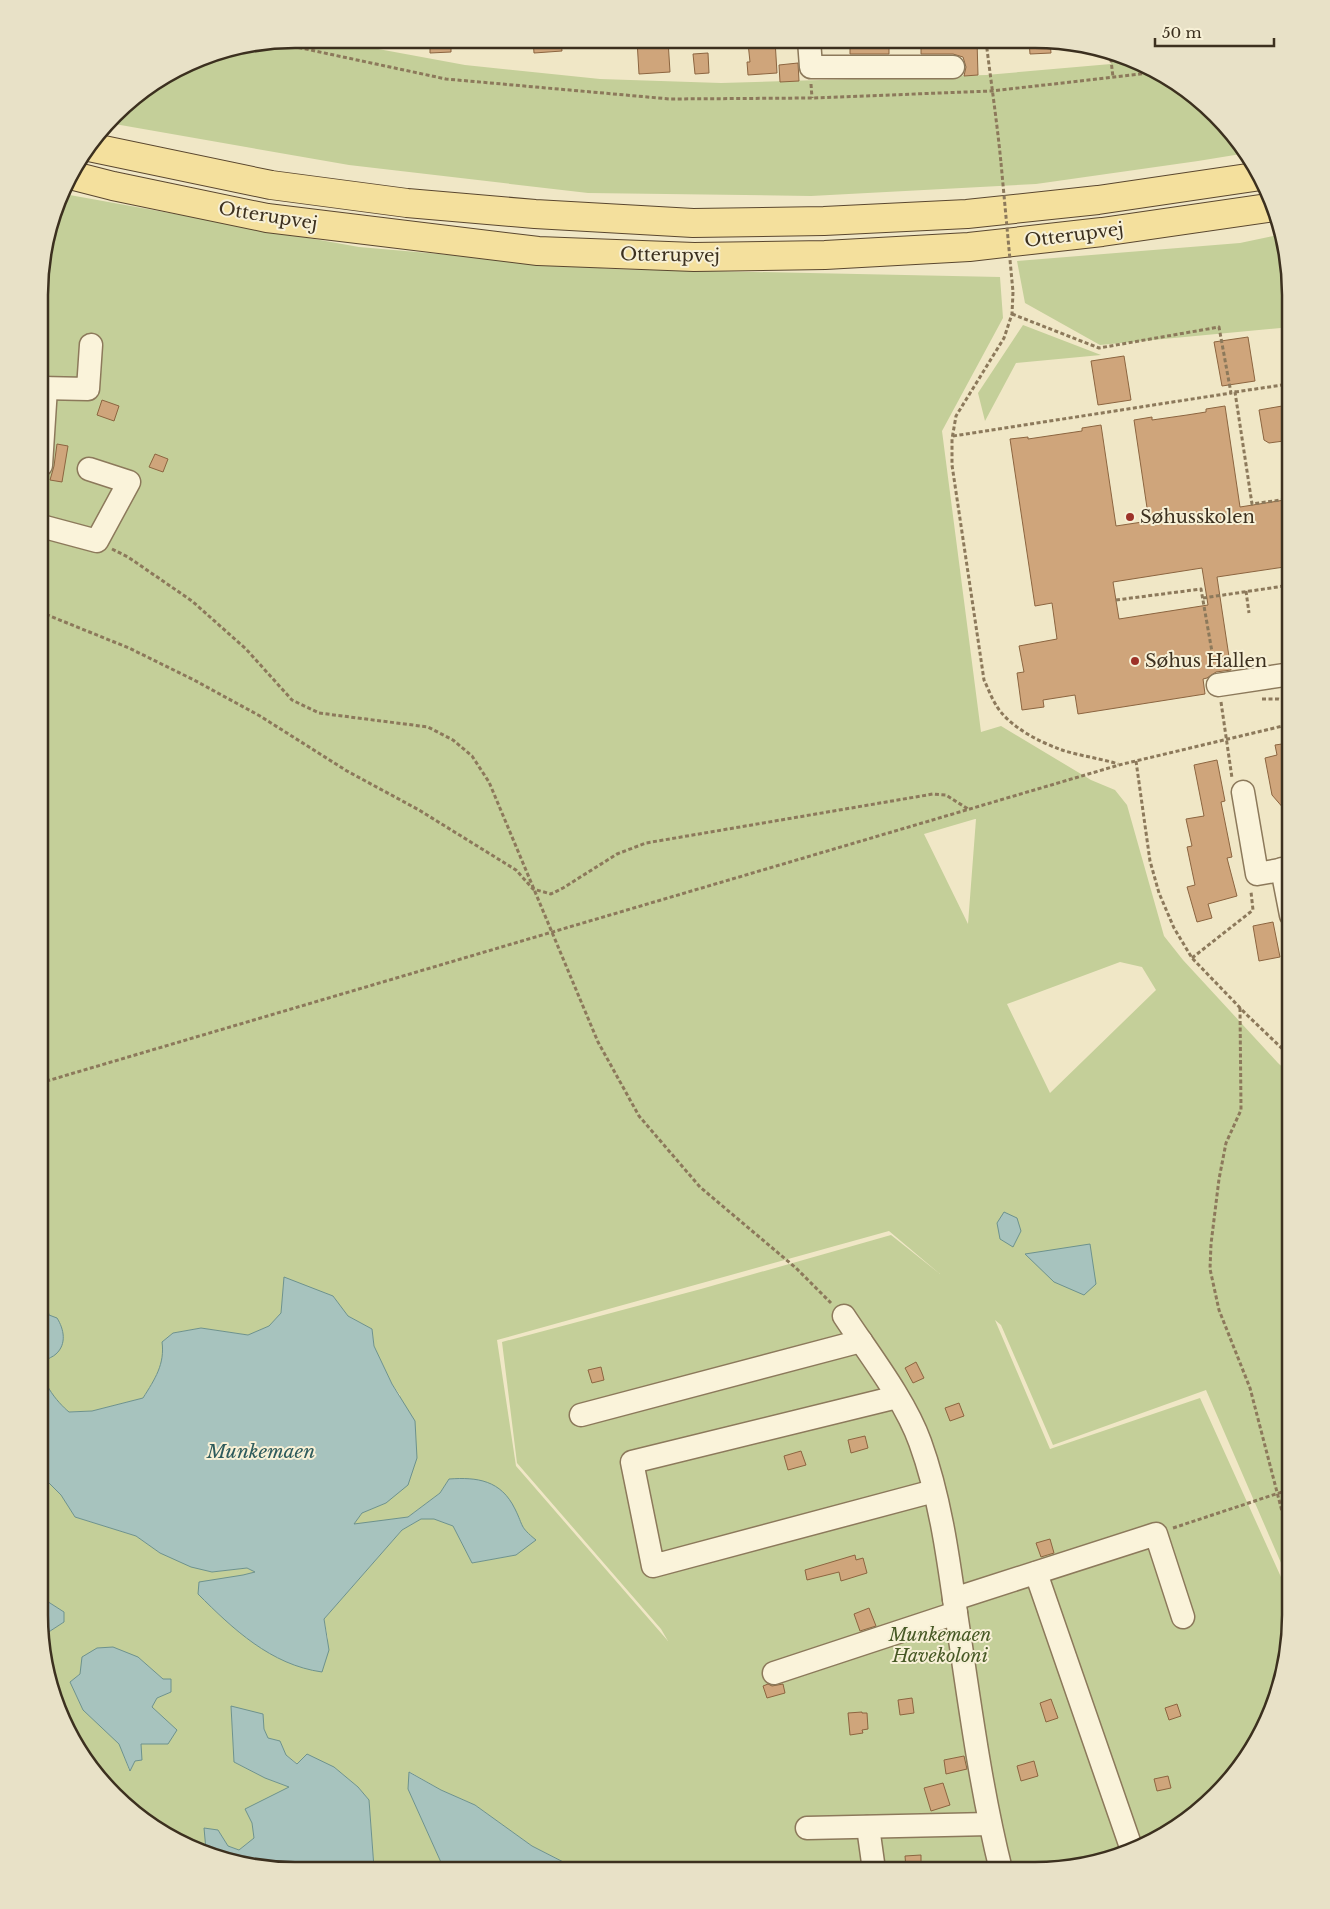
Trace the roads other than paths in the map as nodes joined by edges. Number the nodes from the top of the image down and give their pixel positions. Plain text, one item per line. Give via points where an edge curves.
1 (810, 48) edge
2 (954, 67) dead end
3 (96, 148) edge
4 (78, 177) edge
5 (1253, 177) edge
6 (1267, 208) edge
7 (1271, 221) edge
8 (1156, 224) junction
9 (91, 345) dead end
10 (48, 388) edge
11 (89, 469) dead end
12 (48, 528) edge
13 (1282, 675) edge
14 (1218, 685) road end
15 (1243, 792) road end
16 (1282, 870) edge
17 (844, 1316) road end
18 (860, 1341) junction
19 (897, 1397) junction
20 (581, 1416) dead end
21 (934, 1491) junction
22 (1036, 1573) junction
23 (955, 1606) junction
24 (1183, 1617) dead end
25 (774, 1673) dead end
26 (990, 1824) junction
27 (868, 1827) junction
28 (807, 1828) dead end
29 (1130, 1843) edge
30 (873, 1861) edge
31 (999, 1861) edge

1 - 2 street via 811,67
3 - 5 main road, Otterupvej via 271,185 407,203 693,223 824,222 967,214 1098,200
4 - 8 main road, Otterupvej via 267,218 538,252 694,257 825,255 969,247
6 - 8 main road, Otterupvej
7 - 8 street via 1253,224
9 - 10 street via 88,389
11 - 12 street via 129,482 97,541
13 - 14 street
15 - 16 street via 1257,874
17 - 18 street
18 - 19 street
18 - 20 street
19 - 21 street via 920,1441
19 - 21 street via 632,1462 653,1566
21 - 23 street
22 - 23 street
22 - 24 street via 1156,1534
22 - 29 street
23 - 25 street
23 - 26 street
26 - 27 street
26 - 31 street
27 - 28 street
27 - 30 street

